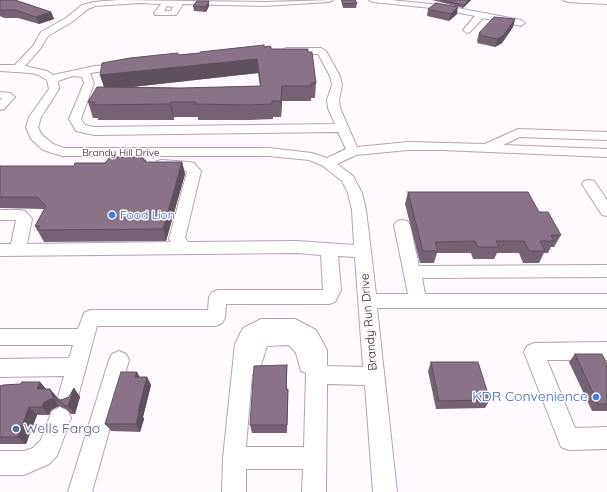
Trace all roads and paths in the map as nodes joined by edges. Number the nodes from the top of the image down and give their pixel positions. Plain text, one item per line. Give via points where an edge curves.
1 (106, 0) edge
2 (209, 0) edge
3 (294, 0) edge
4 (329, 0) edge
5 (373, 0) edge
6 (567, 0) edge
7 (166, 2) edge
8 (607, 2) edge
9 (481, 15) junction
10 (521, 23) dead end
11 (467, 30) dead end
12 (279, 51) edge
13 (132, 65) edge
14 (9, 68) edge
15 (78, 73) junction
16 (52, 79) junction
17 (0, 95) edge
18 (0, 107) edge
19 (343, 128) junction
20 (181, 130) junction
21 (607, 136) edge
22 (487, 147) junction
23 (353, 151) junction
24 (175, 153) junction
25 (607, 153) edge
26 (328, 163) junction
27 (93, 167) edge
28 (589, 184) dead end
29 (607, 211) edge
30 (0, 215) edge
31 (402, 225) dead end
32 (187, 248) junction
33 (0, 250) edge
34 (18, 250) junction
35 (329, 250) junction
36 (363, 252) junction
37 (607, 271) edge
38 (412, 272) junction
39 (418, 300) junction
40 (367, 301) junction
41 (607, 301) edge
42 (0, 336) edge
43 (85, 337) junction
44 (605, 354) edge
45 (119, 360) dead end
46 (77, 367) junction
47 (0, 368) edge
48 (317, 375) junction
49 (374, 376) junction
50 (68, 397) edge
51 (316, 408) junction
52 (60, 418) dead end
53 (607, 438) edge
54 (236, 448) junction
55 (314, 458) junction
56 (0, 463) edge
57 (80, 492) edge
58 (234, 492) edge
59 (314, 492) edge
60 (385, 492) edge

1 - 14 street via 79,7 63,20 34,35 29,50
2 - 3 street
4 - 7 street via 265,4
5 - 9 street via 441,7
6 - 8 street
7 - 14 street via 112,2 85,7 44,34 37,47
9 - 10 street
9 - 11 street
12 - 19 street via 321,51 335,76 337,85 333,100 334,108
13 - 15 street
14 - 16 street via 42,73
15 - 16 street
15 - 20 street via 85,74 89,83 75,119 80,128 94,131
16 - 24 street, Brandy Hill Drive via 54,88 35,117 32,127 35,136 48,147 62,152 90,154
17 - 18 street via 9,97
19 - 20 street
19 - 23 street
20 - 24 street
21 - 22 street via 518,133
22 - 23 street via 408,146
22 - 25 street
23 - 26 street
24 - 26 street, Brandy Hill Drive via 269,152 300,155
26 - 36 street, Brandy Run Drive via 348,179 355,193
27 - 32 street via 110,163 143,163 185,165 192,168 194,172 177,239
28 - 29 street
30 - 34 street via 20,215 24,219
31 - 38 street
32 - 34 street
32 - 35 street via 297,247
33 - 34 street
35 - 36 street
35 - 43 street via 332,290 330,297 218,297 216,318 90,318
36 - 40 street, Brandy Run Drive
37 - 38 street
38 - 39 street
39 - 40 street
39 - 41 street
40 - 49 street, Brandy Run Drive
42 - 43 street
43 - 46 street
44 - 53 street via 534,352 569,438
45 - 57 street
46 - 47 street
46 - 50 street
48 - 49 street
48 - 51 street
48 - 54 street via 317,350 309,336 295,327 261,327 250,334 245,344
49 - 60 street, Brandy Run Drive
51 - 54 street via 310,391 305,350 299,342 287,337 261,339 253,354 248,407
51 - 55 street
52 - 56 street via 49,448 41,456 24,462
54 - 55 street
54 - 58 street
55 - 59 street

